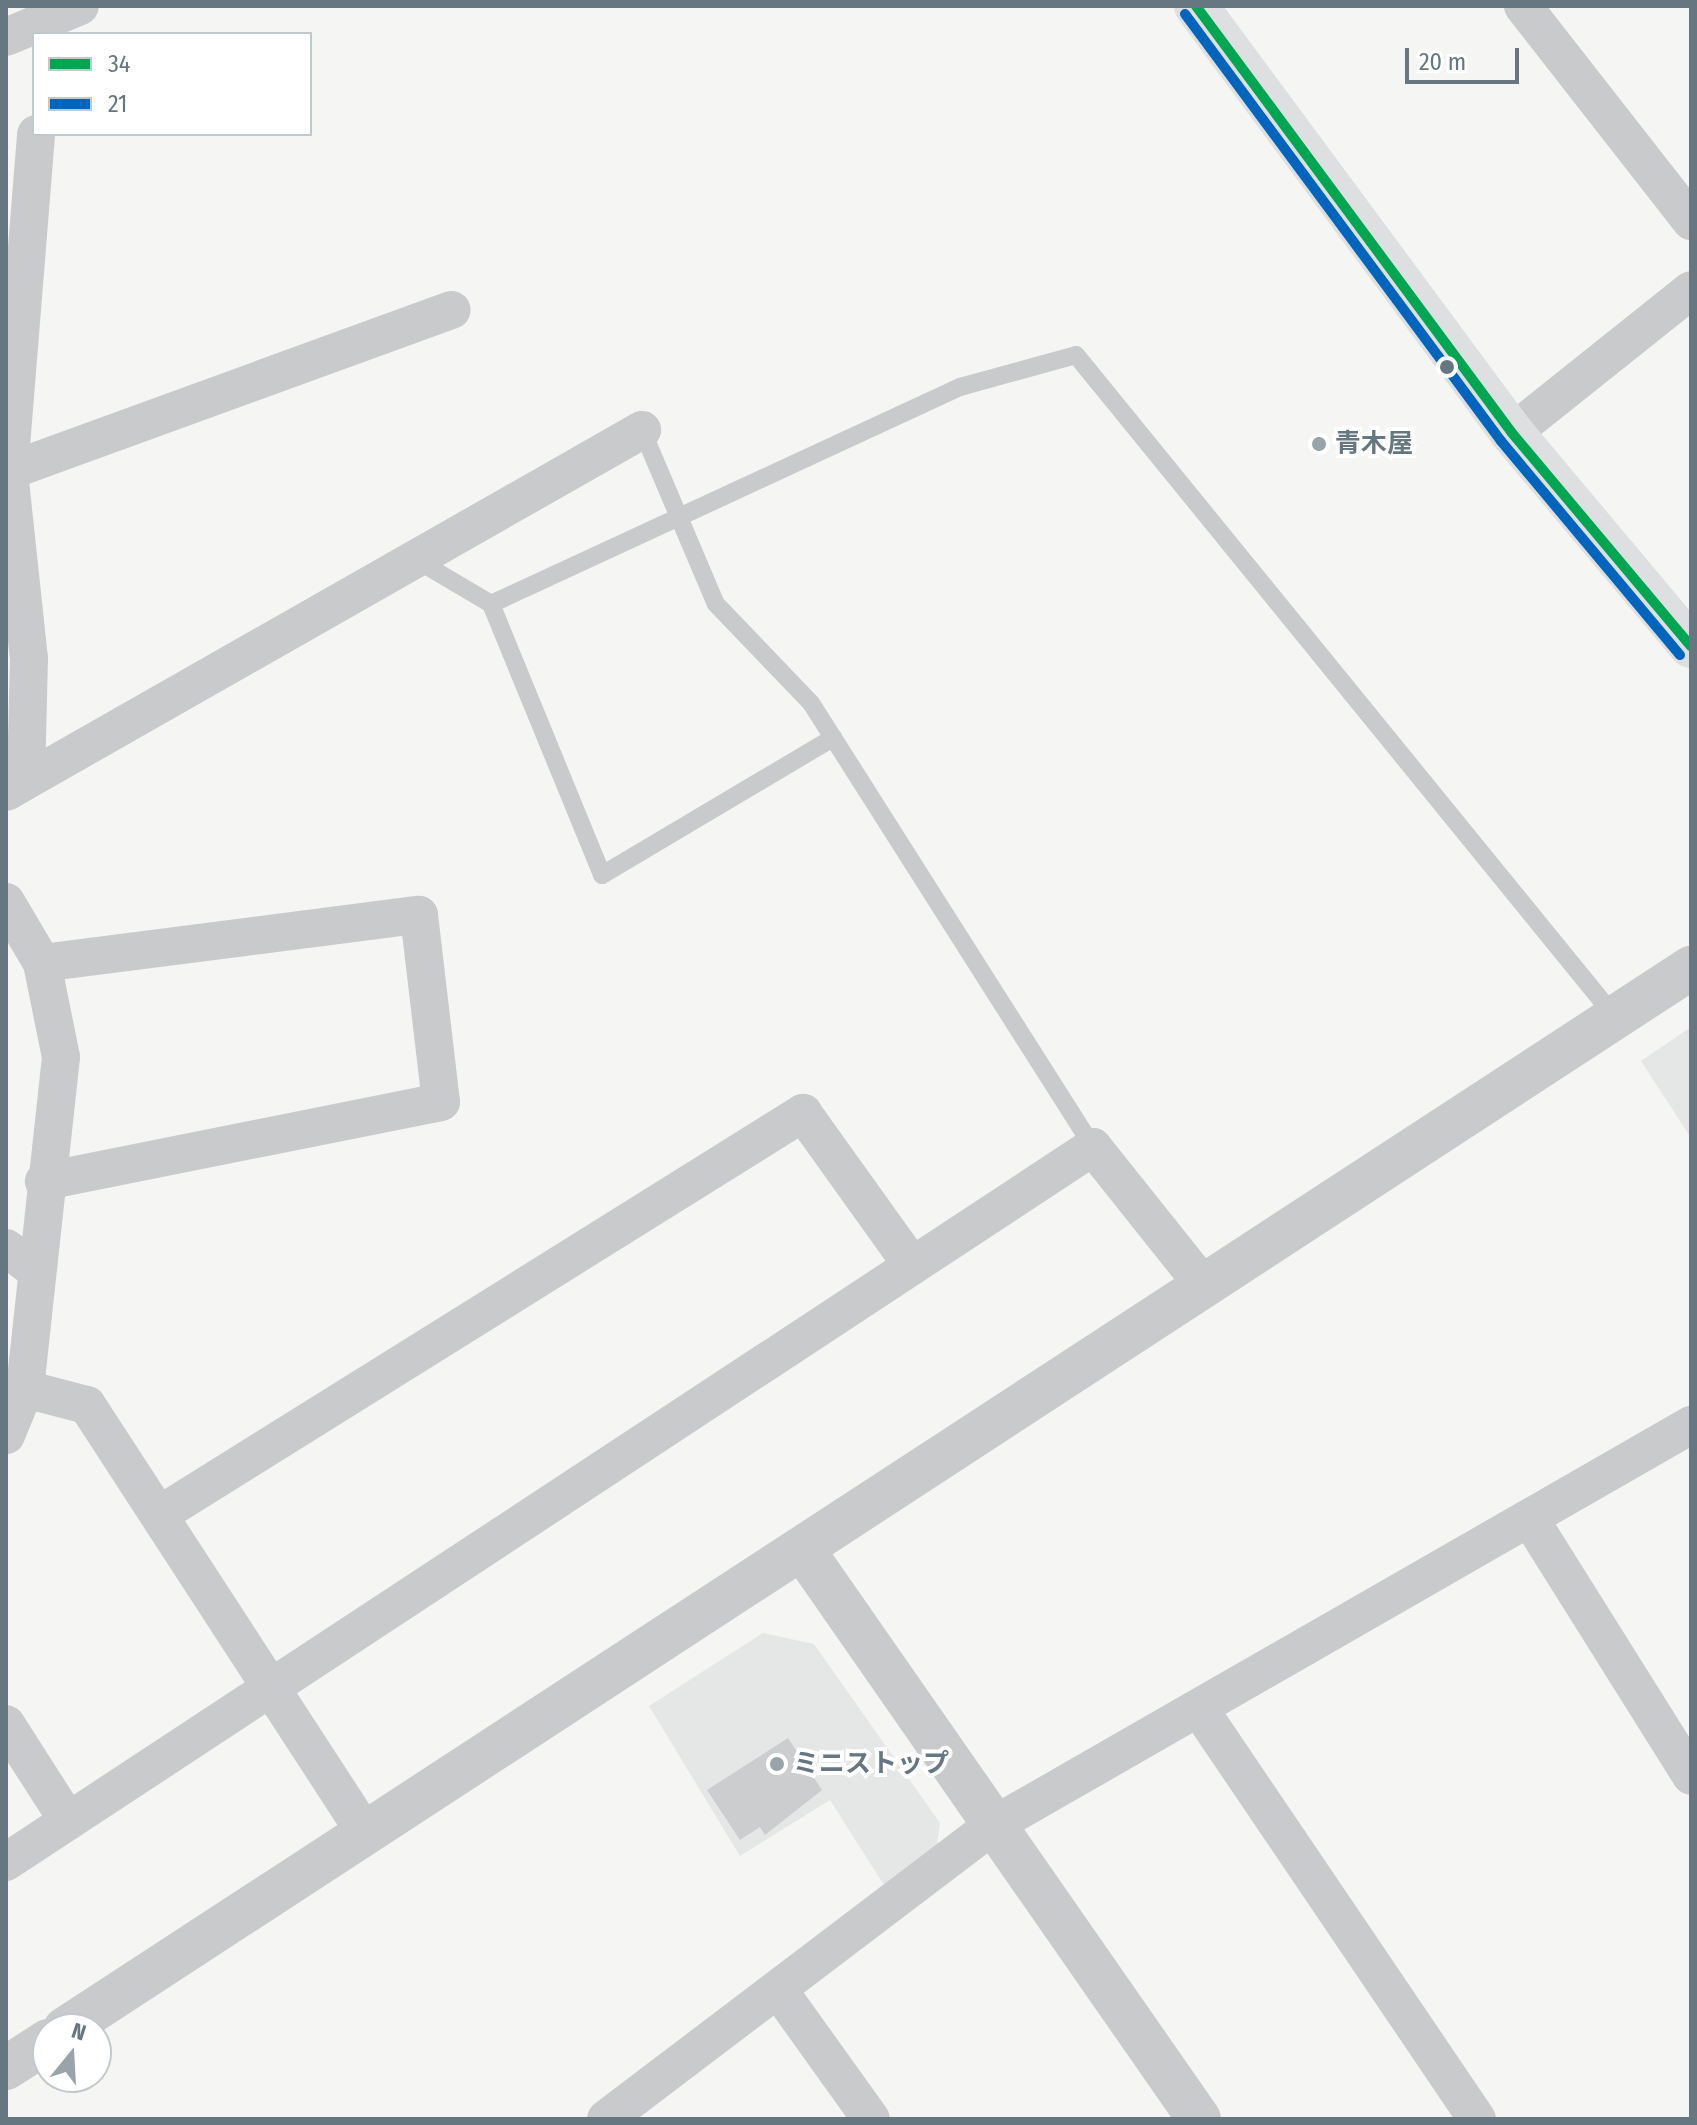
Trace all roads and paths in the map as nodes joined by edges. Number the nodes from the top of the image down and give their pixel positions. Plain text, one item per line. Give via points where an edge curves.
1 (80, 6) edge
2 (1196, 6) edge
3 (1523, 6) edge
4 (44, 29) edge
5 (6, 37) edge
6 (36, 136) edge
7 (1691, 221) edge
8 (1691, 290) edge
9 (452, 310) dead end
10 (10, 398) edge
11 (642, 430) joint
12 (1512, 433) junction
13 (9, 471) junction
14 (678, 515) junction
15 (415, 559) junction
16 (491, 604) junction
17 (1687, 633) edge
18 (833, 738) junction
19 (16, 786) edge
20 (6, 902) edge
21 (42, 963) junction
22 (1691, 968) edge
23 (1615, 1017) junction
24 (1093, 1147) junction
25 (44, 1181) junction
26 (6, 1248) edge
27 (912, 1265) junction
28 (36, 1271) junction
29 (1203, 1285) junction
30 (25, 1389) junction
31 (1691, 1425) edge
32 (6, 1435) edge
33 (162, 1513) junction
34 (1530, 1519) junction
35 (803, 1550) junction
36 (274, 1691) junction
37 (1200, 1710) junction
38 (6, 1724) edge
39 (1691, 1776) edge
40 (68, 1821) junction
41 (994, 1825) junction
42 (364, 1831) junction
43 (6, 1862) edge
44 (780, 1992) junction
45 (89, 2013) edge
46 (32, 2051) edge
47 (6, 2068) edge
48 (606, 2119) edge
49 (871, 2119) edge
50 (1199, 2119) edge
51 (1477, 2119) edge

1 - 4 street
2 - 12 main road
3 - 7 street
4 - 5 street
6 - 10 street
8 - 12 street
9 - 13 street
10 - 13 street
11 - 14 lane
11 - 15 street
12 - 17 main road
13 - 19 street via 29,659
14 - 16 lane
14 - 18 lane via 716,604 811,703
14 - 23 lane via 960,387 1076,355
15 - 16 lane
15 - 19 street
16 - 18 lane via 602,875
18 - 24 lane
20 - 21 street
21 - 25 street via 61,1057
21 - 25 street via 419,915 441,1102
22 - 23 street
23 - 29 street
24 - 27 street
24 - 29 street
25 - 28 street
26 - 28 street
27 - 33 street via 803,1113
27 - 36 street
28 - 30 street
29 - 35 street
30 - 32 street
30 - 33 street via 87,1405
31 - 34 street
33 - 36 street
34 - 37 street
34 - 39 street
35 - 41 street
35 - 42 street
36 - 40 street
36 - 42 street
37 - 41 street
37 - 51 street
38 - 40 street
40 - 43 street
41 - 44 street
41 - 50 street
42 - 45 street
44 - 48 street
44 - 49 street
46 - 47 street

